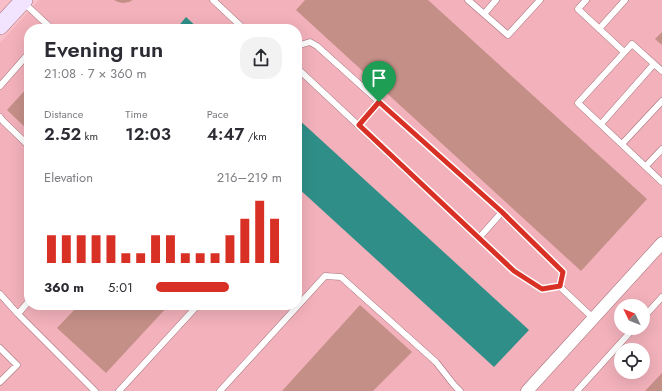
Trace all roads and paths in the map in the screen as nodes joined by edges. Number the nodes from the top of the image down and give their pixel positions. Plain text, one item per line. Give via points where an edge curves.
1 (213, 0) edge
2 (468, 0) edge
3 (496, 0) edge
4 (540, 0) edge
5 (586, 0) edge
6 (625, 0) edge
7 (23, 1) edge
8 (484, 14) junction
9 (46, 24) edge
10 (239, 24) edge
11 (0, 26) edge
12 (599, 29) junction
13 (302, 44) edge
14 (624, 52) junction
15 (24, 59) edge
16 (654, 64) junction
17 (662, 71) edge
18 (302, 73) edge
19 (0, 86) edge
20 (662, 101) edge
21 (379, 102) junction
22 (0, 117) edge
23 (601, 124) junction
24 (359, 125) junction
25 (24, 141) edge
26 (622, 144) junction
27 (662, 149) edge
28 (646, 166) junction
29 (662, 182) edge
30 (502, 212) junction
31 (479, 238) junction
32 (662, 242) edge
33 (560, 286) junction
34 (0, 294) edge
35 (662, 297) edge
36 (302, 301) edge
37 (24, 307) edge
38 (193, 310) edge
39 (294, 310) edge
40 (650, 310) edge
41 (18, 314) junction
42 (593, 318) junction
43 (628, 335) edge
44 (0, 348) edge
45 (0, 382) edge
46 (95, 391) edge
47 (119, 391) edge
48 (220, 391) edge
49 (460, 391) edge
50 (527, 391) edge
51 (577, 391) edge

1 - 10 lane
2 - 8 lane
3 - 8 lane
4 - 8 lane via 508,35
5 - 12 lane via 578,10
6 - 12 lane
7 - 9 lane
7 - 11 main road
12 - 14 lane
13 - 21 lane via 310,42 317,46
14 - 16 lane via 632,44
14 - 23 lane via 578,103
15 - 19 lane
16 - 17 lane
16 - 23 lane
18 - 24 lane
20 - 26 lane
21 - 24 lane
21 - 30 lane
22 - 25 lane
23 - 26 lane
24 - 31 lane
26 - 28 lane
27 - 28 lane
28 - 29 lane
30 - 31 lane
30 - 33 lane via 563,272
31 - 33 lane via 514,271 542,289
32 - 42 street
33 - 42 lane
34 - 41 lane
35 - 40 lane
36 - 49 lane via 325,276 341,277 436,362
37 - 41 lane
38 - 47 lane
39 - 48 lane
41 - 46 lane
42 - 50 street
43 - 51 lane
44 - 45 lane via 17,365

